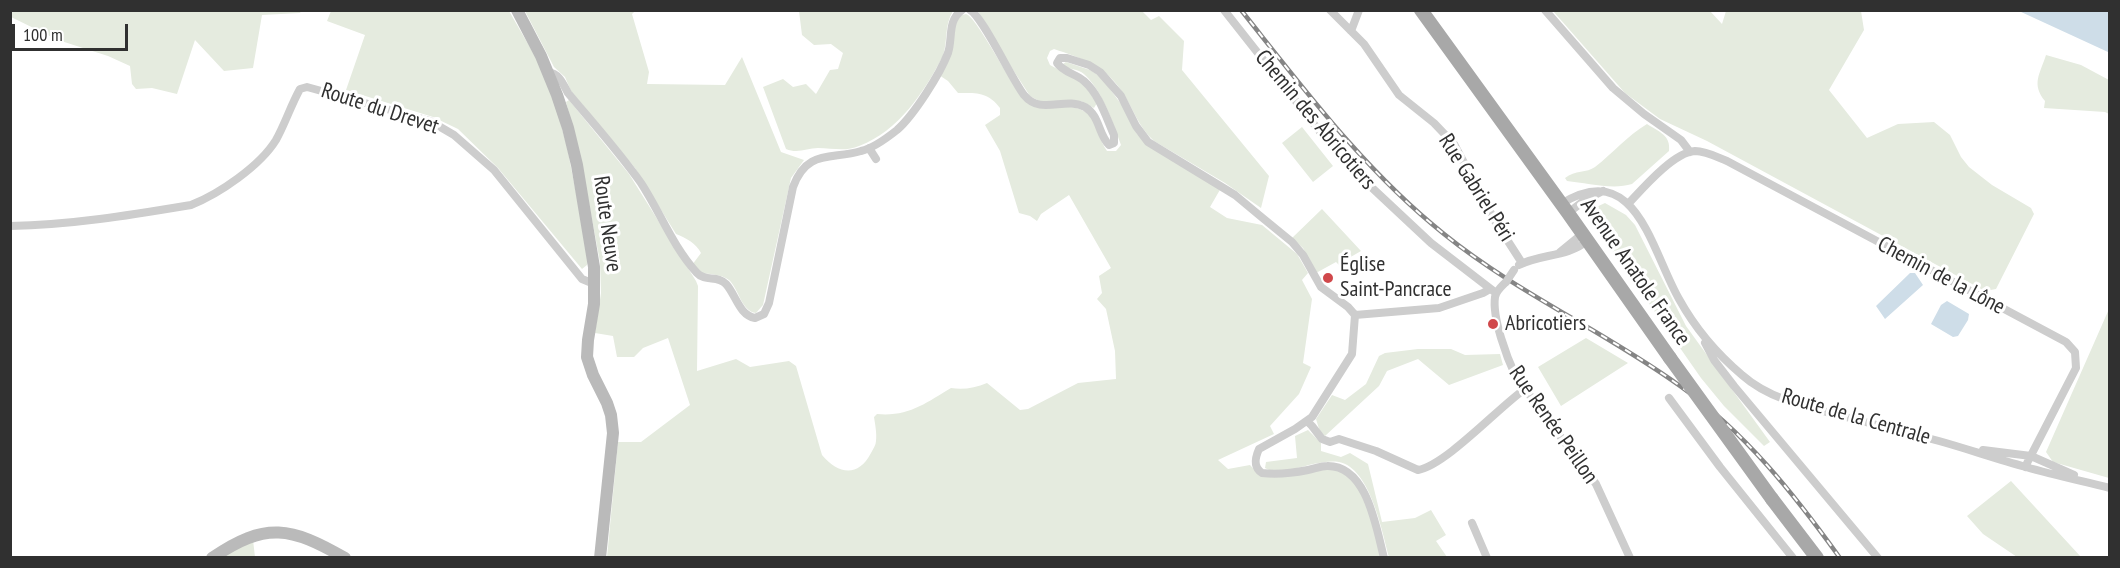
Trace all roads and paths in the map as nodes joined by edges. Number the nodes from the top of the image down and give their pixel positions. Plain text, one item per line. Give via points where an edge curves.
1 (517, 10) edge
2 (962, 10) edge
3 (970, 10) edge
4 (1224, 10) edge
5 (1330, 10) edge
6 (1359, 10) edge
7 (1420, 10) edge
8 (1545, 10) edge
9 (1351, 31) junction
10 (548, 72) junction
11 (869, 148) junction
12 (1690, 152) junction
13 (876, 159) dead end
14 (1629, 203) junction
15 (1564, 209) junction
16 (10, 226) edge
17 (1585, 237) junction
18 (1522, 263) junction
19 (594, 284) junction
20 (1493, 291) junction
21 (1355, 315) junction
22 (1701, 334) junction
23 (1741, 375) junction
24 (1751, 383) junction
25 (1734, 386) junction
26 (1525, 389) junction
27 (1669, 398) dead end
28 (1749, 405) junction
29 (1307, 422) junction
30 (1959, 447) junction
31 (2031, 456) junction
32 (2025, 467) junction
33 (2094, 484) junction
34 (2109, 488) edge
35 (1472, 523) dead end
36 (212, 558) edge
37 (345, 558) edge
38 (600, 558) edge
39 (1384, 558) edge
40 (1487, 558) edge
41 (1630, 558) edge
42 (1793, 558) edge
43 (1817, 558) edge
44 (1878, 558) edge

1 - 10 street, Route Neuve
2 - 11 street via 953,22 947,53 916,109 898,129
3 - 21 street via 984,24 1014,80 1031,102 1042,106 1082,106 1094,115 1104,139 1112,145 1114,135 1093,91 1057,63 1060,58 1067,58 1100,72 1121,96 1148,142 1235,195 1292,242 1304,255 1321,287
4 - 20 street, Chemin des Abricotiers via 1353,170 1431,243
5 - 9 street, Rue Gabriel Péri
6 - 9 street
7 - 15 main road, Avenue Anatole France
8 - 12 street via 1613,88 1681,140
9 - 18 street, Rue Gabriel Péri via 1399,95 1454,144
10 - 11 street via 557,75 640,183 697,274 723,281 751,318 762,316 769,303 793,187 800,172 815,159
10 - 19 street, Route Neuve via 565,115 577,165 593,253
11 - 13 street
12 - 14 street via 1672,161
12 - 31 street, Chemin de la Lône via 1709,153 1727,161 2072,347 2076,368
14 - 15 street via 1603,191
14 - 22 street, Route de la Centrale
15 - 17 main road, Avenue Anatole France
16 - 19 street, Route du Drevet via 118,218 201,201 262,159 300,89 307,87 430,121 454,135 494,170 582,279
17 - 18 street via 1559,252
17 - 43 main road, Avenue Anatole France, bridge
18 - 20 street, bridge
19 - 38 street, Route Neuve via 587,357 608,403 613,433
20 - 21 street via 1439,308
20 - 26 street, Rue Renée Peillon via 1505,350
21 - 29 street via 1352,354
22 - 23 street, Route de la Centrale
22 - 25 street, Route de la Centrale
23 - 24 street, Route de la Centrale
23 - 25 street
24 - 28 street
24 - 30 street, Route de la Centrale via 1806,406
25 - 28 street, Route de la Centrale
26 - 29 street via 1450,452 1418,470 1376,451 1322,439
26 - 41 street, Rue Renée Peillon via 1596,484
27 - 42 street
28 - 44 street, Route de la Centrale
29 - 39 street via 1259,449 1256,466 1262,473 1275,475 1326,466 1353,475 1367,499
30 - 31 street, Route de la Centrale
30 - 32 street, Route de la Centrale
31 - 32 street, Chemin de la Lône
31 - 33 street, Route de la Centrale
32 - 33 street, Route de la Centrale
33 - 34 street, Route de la Centrale
35 - 40 street
36 - 37 street via 241,540 278,532 312,540

